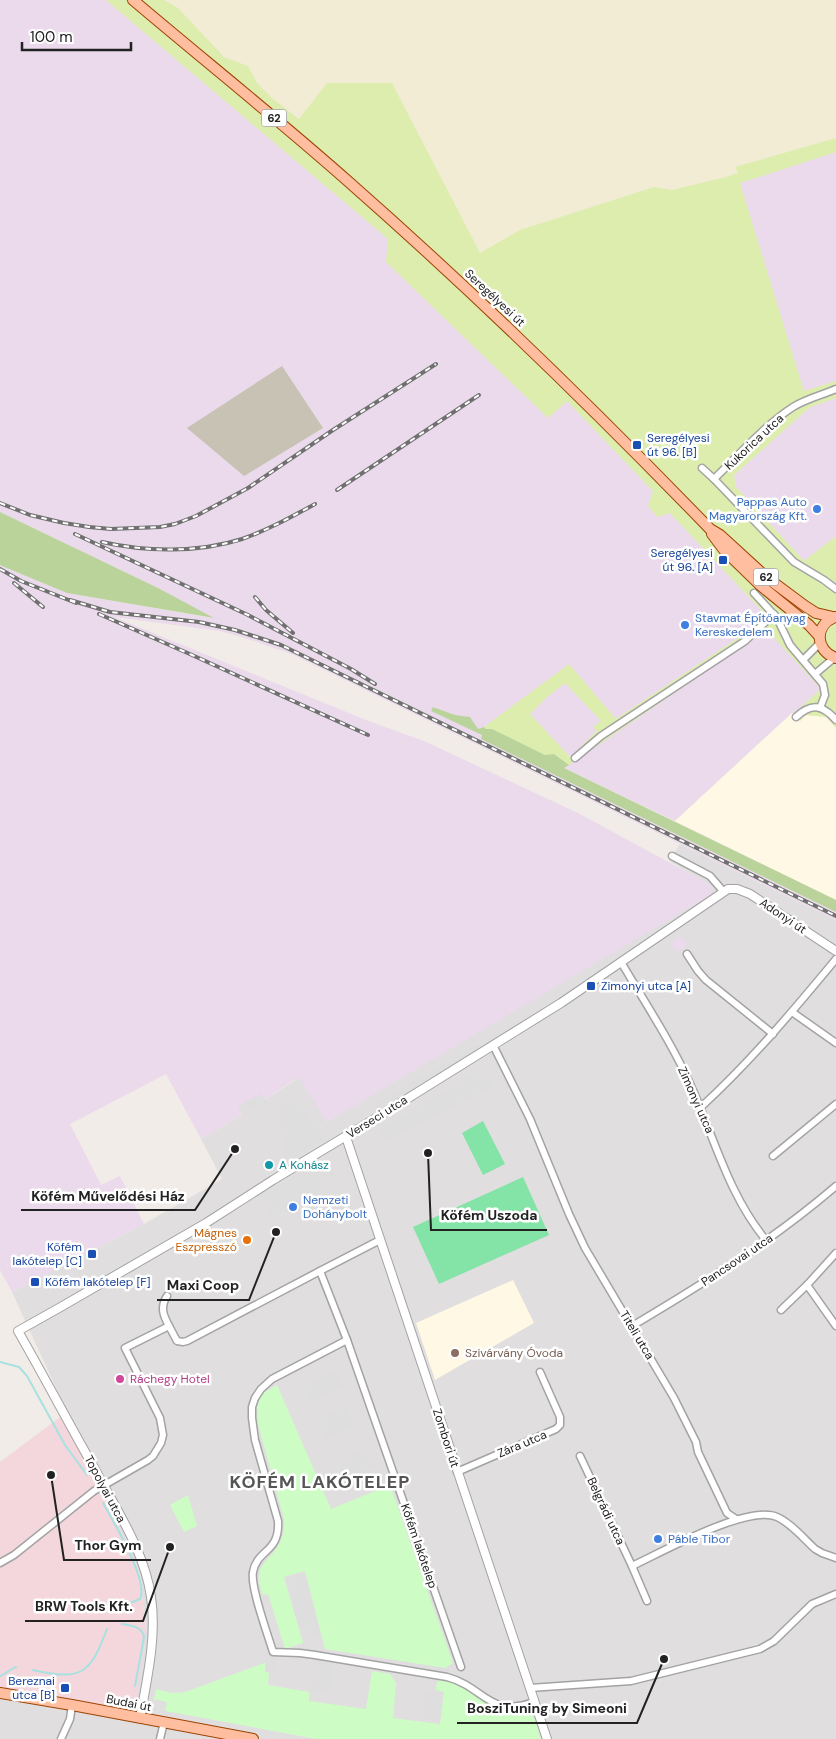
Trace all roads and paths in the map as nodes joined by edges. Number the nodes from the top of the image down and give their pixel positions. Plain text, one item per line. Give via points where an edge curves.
1 (133, 0) edge
2 (836, 389) edge
3 (702, 468) dead end
4 (714, 479) junction
5 (710, 529) junction
6 (836, 590) edge
7 (754, 593) dead end
8 (774, 614) junction
9 (835, 616) edge
10 (820, 639) junction
11 (835, 658) edge
12 (803, 660) junction
13 (815, 674) junction
14 (820, 708) junction
15 (796, 717) dead end
16 (836, 720) edge
17 (575, 758) dead end
18 (672, 856) dead end
19 (725, 890) junction
20 (836, 951) edge
21 (687, 954) dead end
22 (836, 959) edge
23 (621, 962) junction
24 (792, 1012) junction
25 (773, 1034) junction
26 (836, 1043) edge
27 (493, 1045) junction
28 (836, 1104) edge
29 (701, 1108) junction
30 (346, 1136) junction
31 (773, 1156) dead end
32 (835, 1190) edge
33 (380, 1240) junction
34 (766, 1240) junction
35 (836, 1253) edge
36 (320, 1271) junction
37 (807, 1286) junction
38 (167, 1296) dead end
39 (781, 1310) dead end
40 (169, 1326) junction
41 (632, 1326) junction
42 (836, 1326) edge
43 (18, 1330) joint
44 (347, 1340) junction
45 (540, 1372) dead end
46 (580, 1456) dead end
47 (457, 1472) junction
48 (103, 1486) junction
49 (736, 1519) junction
50 (836, 1558) edge
51 (0, 1563) edge
52 (632, 1566) junction
53 (836, 1594) edge
54 (647, 1600) dead end
55 (461, 1667) dead end
56 (530, 1688) junction
57 (0, 1693) edge
58 (534, 1702) junction
59 (72, 1705) junction
60 (140, 1718) junction
61 (164, 1722) junction
62 (61, 1739) edge
63 (160, 1739) edge
64 (253, 1739) edge
65 (547, 1739) edge

1 - 5 main road, Seregélyesi út / 62 via 317,154 429,254 570,388
2 - 4 street, Kukorica utca via 789,410
3 - 4 street
4 - 6 street, Kukorica utca via 794,562
5 - 9 main road, Seregélyesi út / 62 via 805,606 816,613
5 - 10 main road, 62 via 724,550 769,594 809,625
7 - 8 street
8 - 12 street via 790,645
8 - 17 street via 745,641 601,736
9 - 10 main road, Seregélyesi út / 62 via 823,626
10 - 11 main road, 62 via 825,652
10 - 12 street
11 - 13 street
12 - 13 street
13 - 14 street via 825,689
14 - 15 street via 809,708
14 - 16 street
18 - 19 street via 710,876
19 - 20 street, Adonyi út via 737,889 750,894
19 - 23 street, Verseci utca
21 - 25 street via 706,980
22 - 24 street
23 - 27 street, Verseci utca
23 - 29 street, Zimonyi utca via 683,1068
24 - 25 street
24 - 26 street
25 - 29 street
27 - 30 street, Verseci utca
27 - 41 street, Titeli utca via 530,1119 585,1248
28 - 31 street
29 - 34 street, Zimonyi utca via 741,1202
30 - 33 street, Zombori út
30 - 43 street, Verseci utca via 206,1223
32 - 34 street, Pancsovai utca
33 - 36 street
33 - 47 street, Zombori út
34 - 41 street, Pancsovai utca
35 - 37 street
36 - 40 street via 187,1341 177,1341
36 - 44 street, Köfém lakótelep
37 - 39 street
37 - 42 street
38 - 40 street via 163,1312
40 - 48 street via 125,1348 160,1418 161,1443 148,1460
41 - 49 street, Titeli utca via 674,1398 727,1512
43 - 48 street, Topolyai utca
44 - 55 street, Köfém lakótelep
44 - 58 street via 272,1379 261,1389 252,1407 255,1440 278,1521 275,1543 259,1560 253,1573 273,1652 300,1652 454,1679 487,1700 505,1706
45 - 47 street, Zára utca via 560,1417 560,1426
46 - 52 street, Belgrádi utca
47 - 56 street, Zombori út
48 - 51 street
48 - 60 street, Topolyai utca via 142,1559 151,1596 153,1627
49 - 50 street via 768,1514 779,1517 815,1549
49 - 52 street
52 - 54 street, Belgrádi utca
53 - 56 street via 812,1604 774,1641 760,1649 631,1681
56 - 58 street, Zombori út
57 - 59 main road, Budai út
58 - 65 street, Zombori út
59 - 60 main road, Budai út
59 - 62 street
60 - 61 main road, Budai út
61 - 63 street
61 - 64 main road, Budai út

